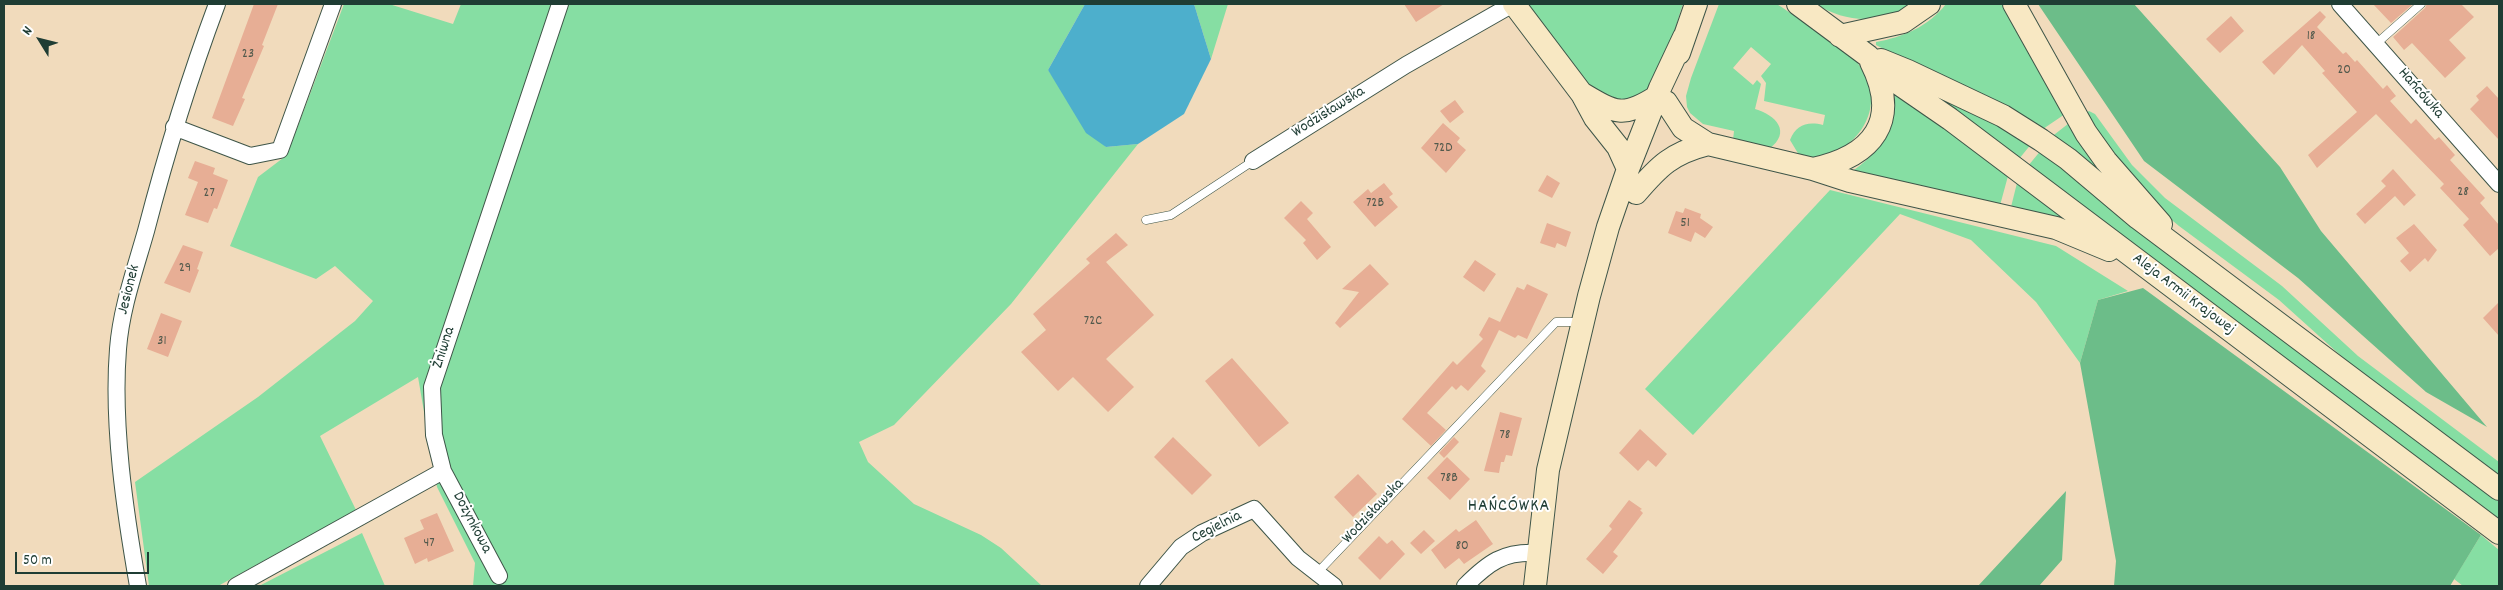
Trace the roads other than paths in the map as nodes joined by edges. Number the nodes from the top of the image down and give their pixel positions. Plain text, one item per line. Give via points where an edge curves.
1 (217, 4) edge
2 (333, 4) edge
3 (560, 4) edge
4 (1513, 4) edge
5 (1696, 4) edge
6 (1798, 4) edge
7 (1929, 4) edge
8 (2014, 4) edge
9 (2340, 4) edge
10 (2421, 4) edge
11 (1840, 36) junction
12 (2376, 44) junction
13 (1868, 56) junction
14 (1582, 94) junction
15 (1661, 99) junction
16 (174, 127) junction
17 (1708, 144) junction
18 (1253, 161) joint
19 (1628, 168) junction
20 (1813, 169) junction
21 (2499, 183) edge
22 (1636, 193) junction
23 (1146, 220) dead end
24 (2182, 251) junction
25 (2141, 264) junction
26 (1582, 332) junction
27 (443, 471) junction
28 (2499, 489) edge
29 (2499, 533) edge
30 (1538, 553) junction
31 (1318, 572) junction
32 (499, 576) dead end
33 (138, 586) edge
34 (236, 586) edge
35 (1148, 586) edge
36 (1334, 586) edge
37 (1465, 586) edge
38 (1535, 586) edge

1 - 16 street, Jesionek
2 - 16 street via 280,150 250,156
3 - 27 street, Żniwna via 432,387 434,435
4 - 14 main road
4 - 18 street, Wodzisławska via 1406,65
5 - 15 main road
6 - 11 main road, Aleja Armii Krajowej
7 - 11 main road via 1903,22
8 - 24 main road via 2086,133
9 - 12 street, Hańcówka
10 - 12 lane
11 - 13 main road, Aleja Armii Krajowej
12 - 21 street, Hańcówka
13 - 20 main road via 1881,86 1883,103 1880,123 1872,140 1859,153
13 - 24 main road, Aleja Armii Krajowej via 1908,70 2023,128 2068,159
13 - 25 main road, Aleja Armii Krajowej via 1890,77
14 - 15 main road via 1611,111 1636,108
14 - 19 main road via 1595,118 1618,147
15 - 17 main road via 1683,128
15 - 19 main road
15 - 22 main road
16 - 33 street, Jesionek via 123,314 118,348 120,449
17 - 20 main road
17 - 22 main road via 1683,150 1667,160
18 - 23 lane, Wodzisławska via 1171,215
19 - 26 main road via 1608,227
20 - 25 main road via 1850,181 2056,228
22 - 26 main road via 1600,300
24 - 28 main road, Aleja Armii Krajowej
25 - 29 main road, Aleja Armii Krajowej
26 - 30 main road via 1553,446
26 - 31 lane, Wodzisławska via 1556,322
27 - 32 street, Dożynkowa
27 - 34 street
30 - 37 street via 1520,552 1496,558
30 - 38 main road
31 - 35 street, Cegielnia via 1298,558 1254,509 1202,533 1181,547
31 - 36 street, Cegielnia

